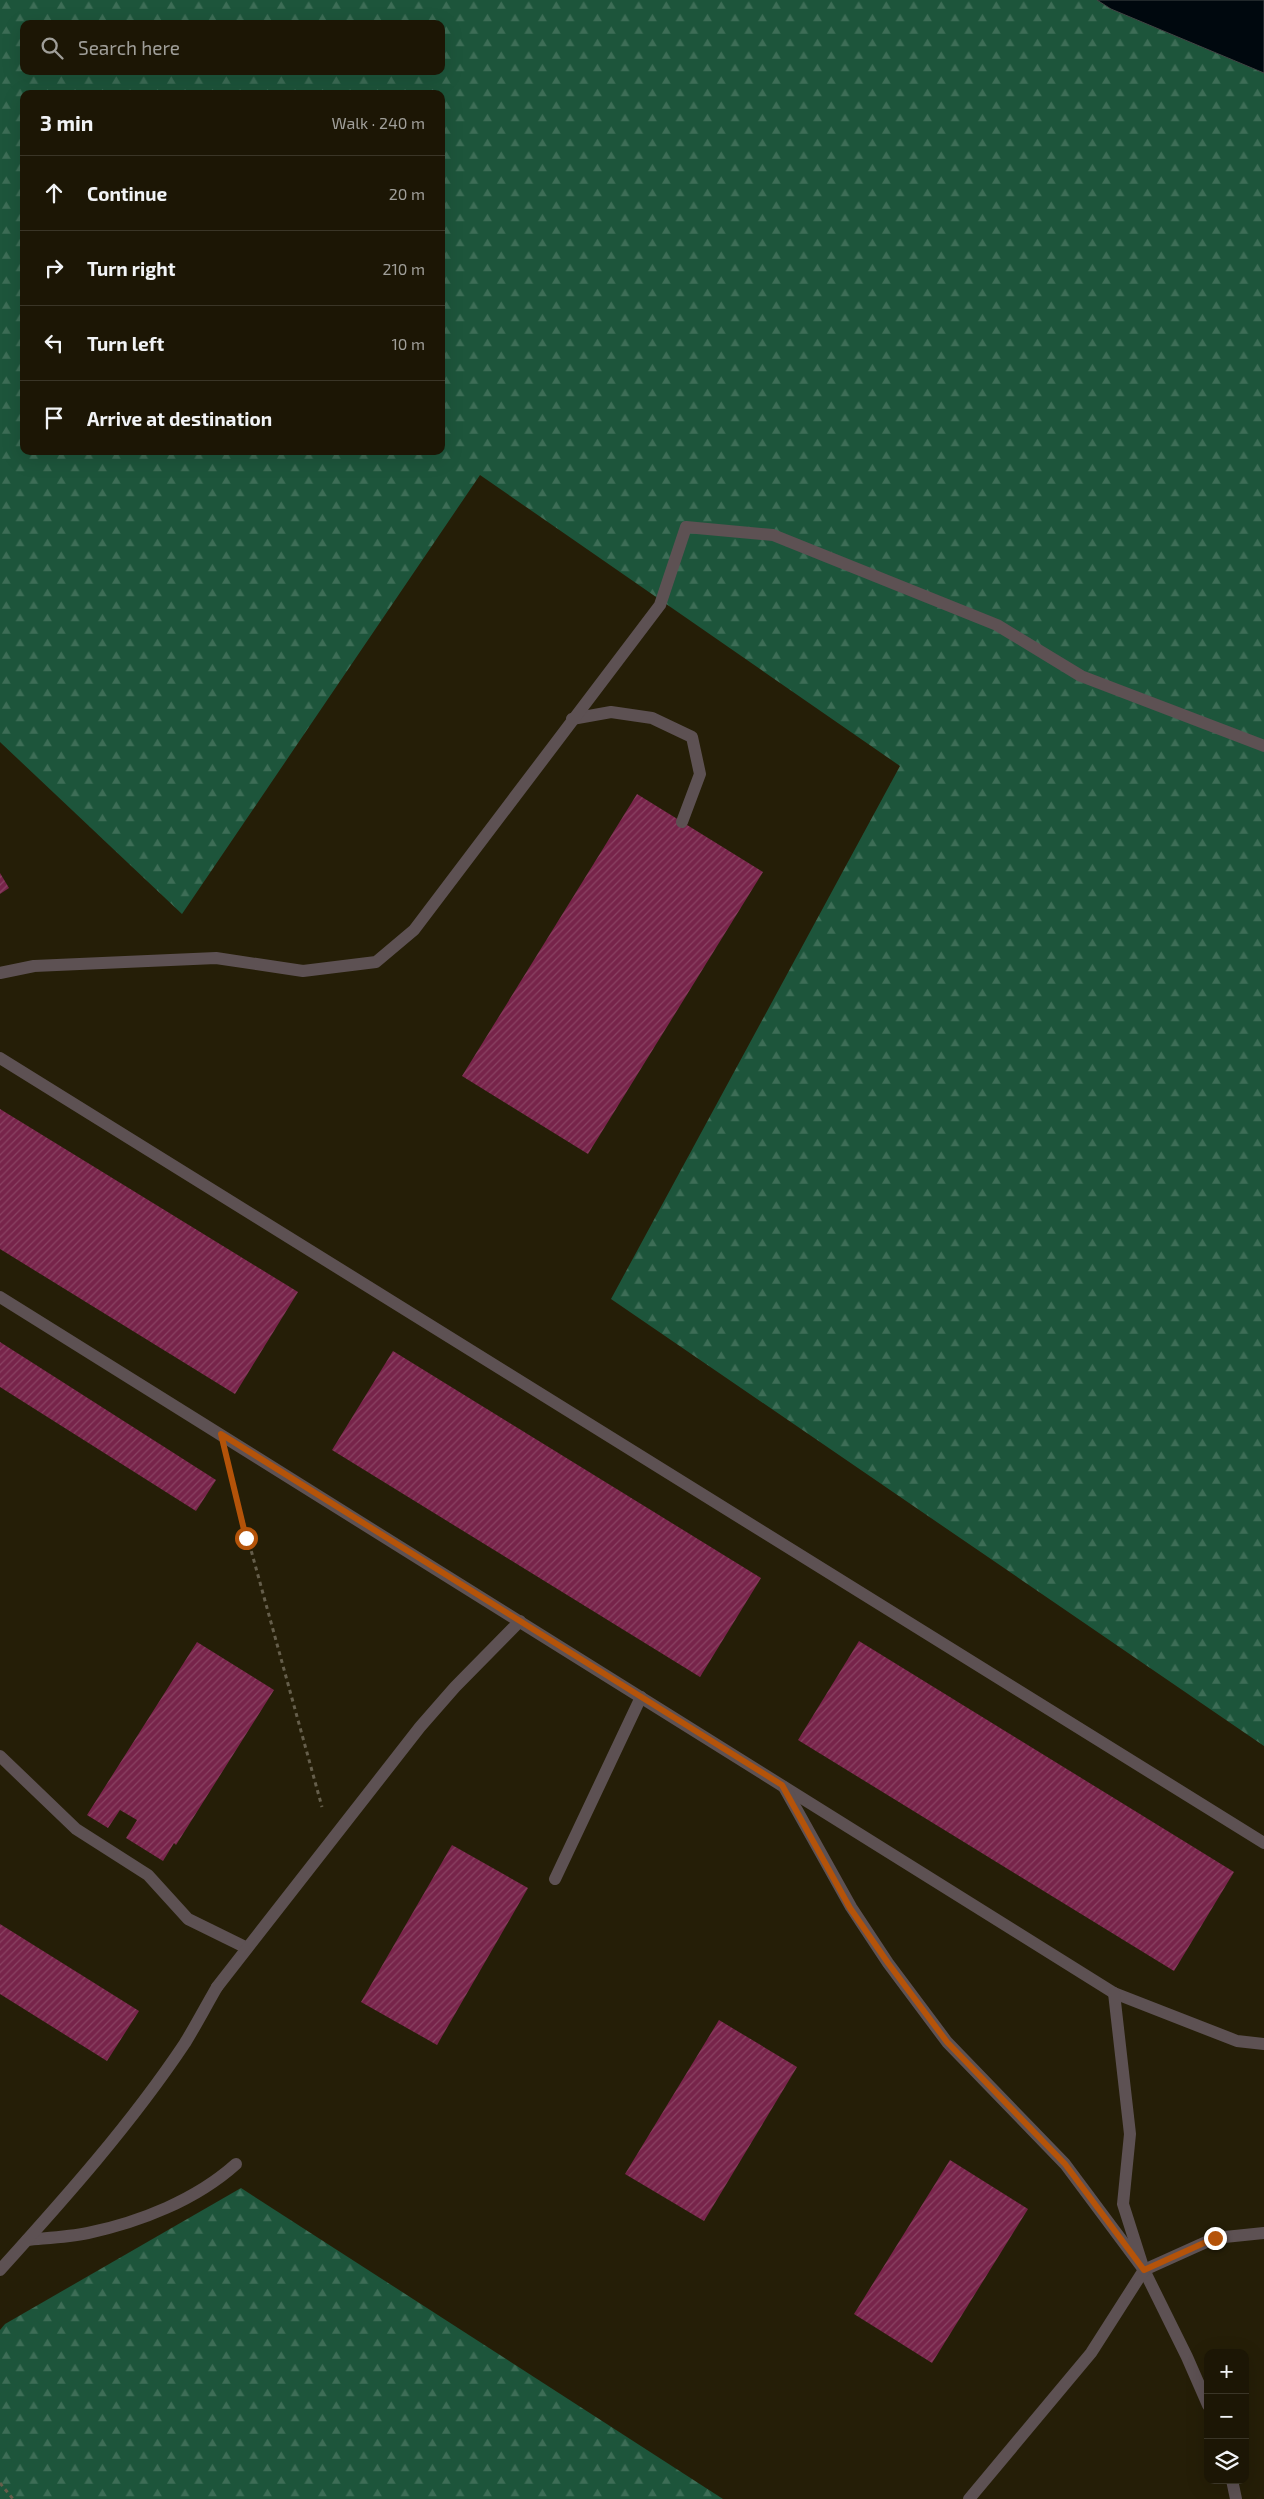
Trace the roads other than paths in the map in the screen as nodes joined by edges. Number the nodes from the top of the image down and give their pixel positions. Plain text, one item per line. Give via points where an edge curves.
1 (572, 719) junction
2 (1264, 746) edge
3 (682, 822) dead end
4 (0, 973) edge
5 (0, 1058) edge
6 (0, 1297) edge
7 (520, 1621) junction
8 (641, 1697) junction
9 (0, 1756) edge
10 (782, 1785) junction
11 (1264, 1844) edge
12 (555, 1879) dead end
13 (247, 1948) junction
14 (1114, 1993) junction
15 (1264, 2044) edge
16 (236, 2164) dead end
17 (1264, 2233) edge
18 (27, 2240) junction
19 (0, 2270) edge
20 (1144, 2270) junction
21 (1204, 2396) edge
22 (1233, 2484) edge
23 (969, 2499) edge
24 (1236, 2499) edge

1 - 2 street via 660,605 686,526 774,536 997,624 1081,676
1 - 3 street via 611,712 652,718 692,737 700,774
1 - 4 street via 414,930 376,962 303,972 216,958 34,966
5 - 11 street
6 - 7 street
7 - 8 street
7 - 13 street via 439,1704
8 - 10 street
8 - 12 street
9 - 13 street via 76,1829 148,1875 188,1919
10 - 14 street
10 - 20 street via 850,1908 888,1963 947,2042 1065,2164
13 - 18 street via 217,1987 185,2043 163,2073 103,2151
14 - 15 street via 1237,2041
14 - 20 street via 1130,2134 1123,2204
16 - 18 street via 204,2189 161,2210 87,2233
17 - 20 street via 1215,2238
18 - 19 street
20 - 21 street
20 - 23 street via 1091,2353
22 - 24 street

